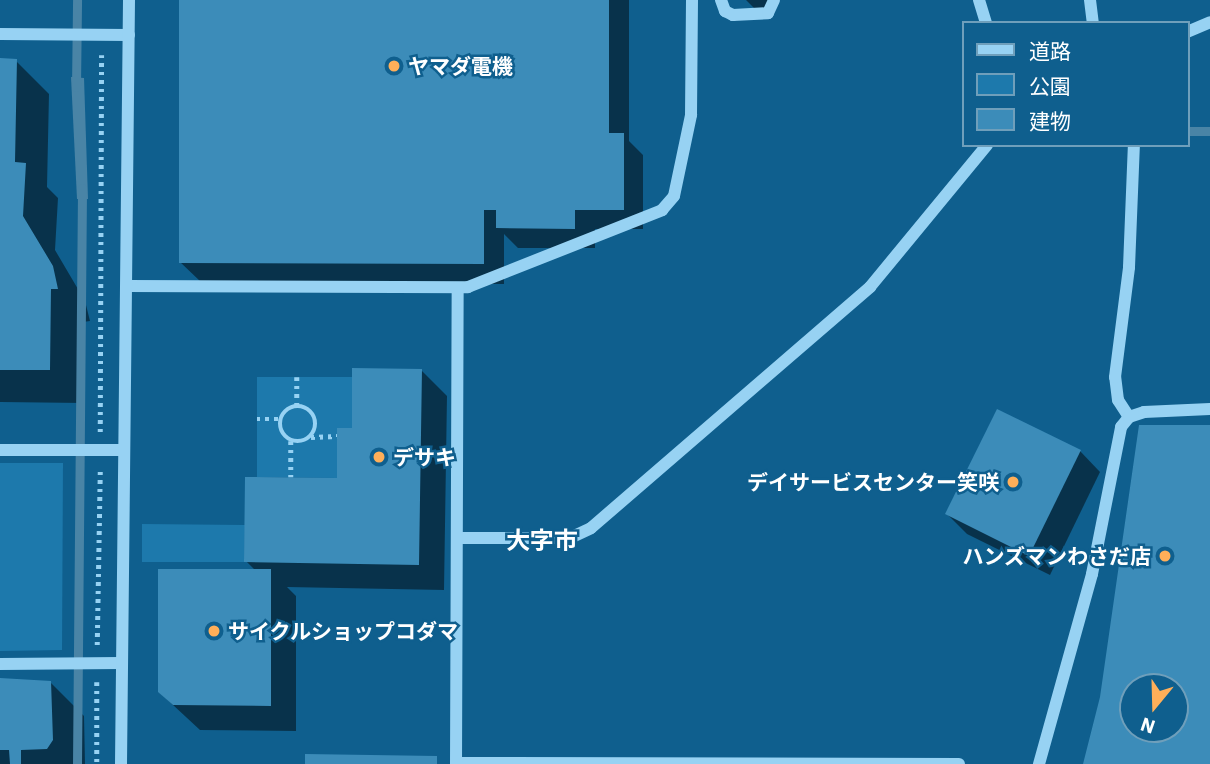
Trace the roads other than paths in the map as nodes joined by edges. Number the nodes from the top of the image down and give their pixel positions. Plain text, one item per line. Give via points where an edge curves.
1 (129, 0) edge
2 (692, 0) edge
3 (721, 0) edge
4 (774, 0) edge
5 (979, 0) edge
6 (1090, 0) edge
7 (985, 21) edge
8 (1093, 21) edge
9 (1210, 22) edge
10 (1189, 31) edge
11 (0, 34) edge
12 (129, 35) junction
13 (985, 147) edge
14 (1134, 147) edge
15 (128, 286) junction
16 (458, 288) junction
17 (1210, 409) edge
18 (1129, 417) junction
19 (0, 450) edge
20 (124, 450) junction
21 (457, 538) junction
22 (121, 663) junction
23 (0, 664) edge
24 (456, 763) edge
25 (121, 764) edge
26 (960, 764) edge
27 (1039, 764) edge

1 - 12 street
2 - 16 street via 691,115 672,202 514,270
3 - 4 street via 725,11 743,15 768,13
5 - 7 street
6 - 8 street
9 - 10 street
11 - 12 street
12 - 15 street
13 - 21 street via 870,287 591,528 570,538
14 - 18 street via 1129,267 1115,377 1118,400
15 - 16 street
15 - 20 street
16 - 21 street
17 - 18 street via 1160,410
18 - 27 street via 1119,434 1092,574
19 - 20 street
20 - 22 street
21 - 24 street
22 - 23 street
22 - 25 street
24 - 26 street

